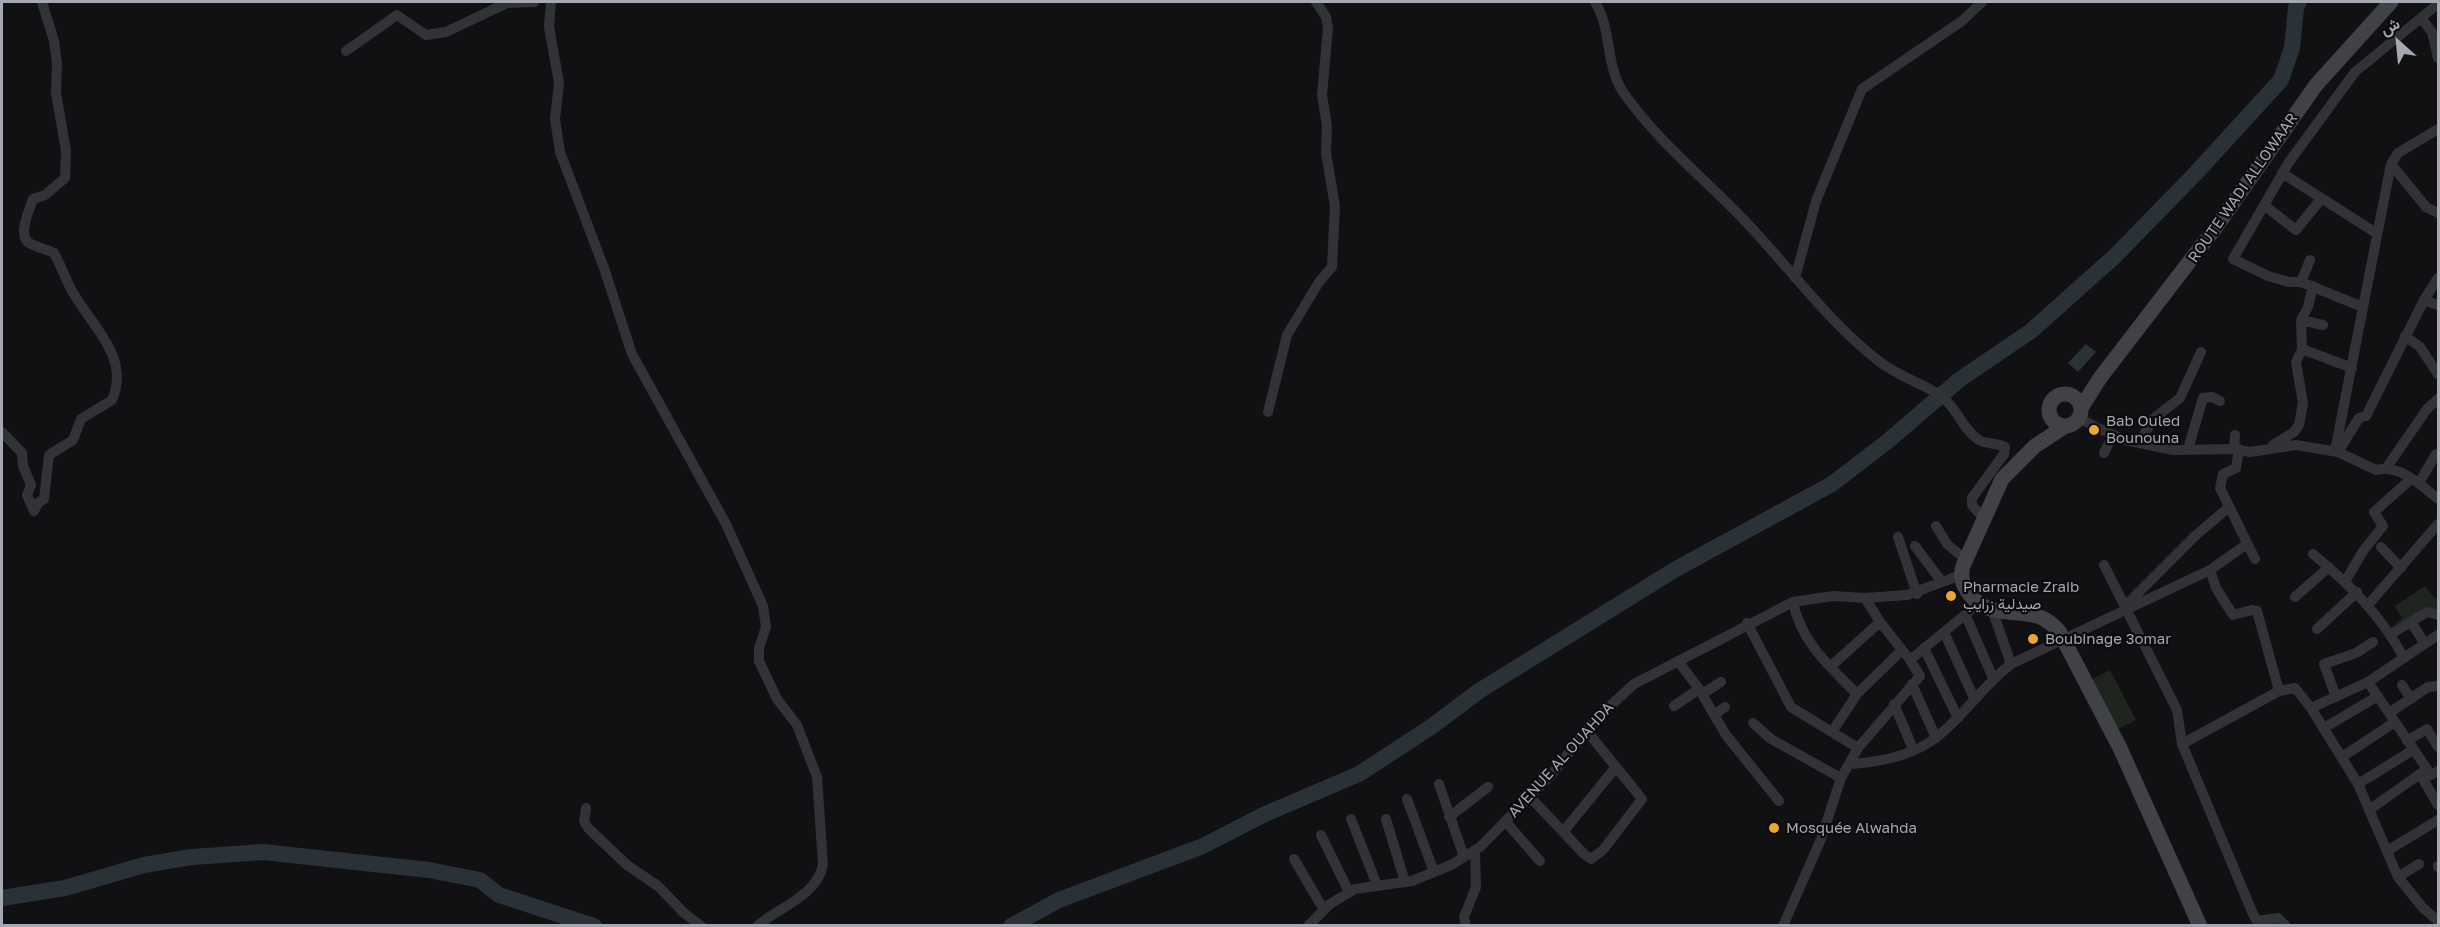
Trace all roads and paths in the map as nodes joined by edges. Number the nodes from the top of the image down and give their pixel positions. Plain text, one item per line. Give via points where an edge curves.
1 (42, 2) edge
2 (534, 2) edge
3 (551, 2) edge
4 (1316, 2) edge
5 (1595, 2) edge
6 (1982, 2) edge
7 (2391, 2) edge
8 (2439, 4) edge
9 (2421, 18) junction
10 (346, 51) dead end
11 (2439, 58) edge
12 (2439, 129) edge
13 (2391, 164) junction
14 (2282, 173) junction
15 (2321, 199) junction
16 (2264, 205) junction
17 (2439, 213) edge
18 (2376, 233) junction
19 (2310, 260) dead end
20 (1795, 278) junction
21 (2439, 278) edge
22 (2301, 282) junction
23 (2313, 286) junction
24 (2424, 300) junction
25 (2439, 305) edge
26 (2363, 307) junction
27 (2301, 320) junction
28 (2323, 325) dead end
29 (2405, 336) junction
30 (2302, 349) junction
31 (2201, 352) dead end
32 (2436, 366) edge
33 (2352, 368) junction
34 (2439, 399) edge
35 (2220, 401) dead end
36 (2078, 407) junction
37 (1268, 412) dead end
38 (2050, 416) junction
39 (2064, 427) junction
40 (2, 432) edge
41 (2113, 435) junction
42 (2235, 435) dead end
43 (2139, 443) junction
44 (2035, 446) junction
45 (2271, 447) junction
46 (2188, 449) junction
47 (2236, 449) junction
48 (2337, 452) junction
49 (2104, 453) dead end
50 (2436, 454) dead end
51 (2386, 467) junction
52 (2415, 481) junction
53 (2439, 499) edge
54 (2229, 507) junction
55 (1984, 520) junction
56 (2439, 524) edge
57 (1936, 526) dead end
58 (1898, 537) dead end
59 (2247, 544) junction
60 (1915, 546) dead end
61 (2381, 547) dead end
62 (2313, 554) dead end
63 (2255, 559) dead end
64 (1966, 560) junction
65 (2104, 566) dead end
66 (2329, 567) junction
67 (2401, 568) junction
68 (2210, 570) junction
69 (1961, 575) junction
70 (2346, 580) junction
71 (1942, 582) junction
72 (2357, 592) junction
73 (1917, 594) junction
74 (2295, 597) dead end
75 (1865, 598) junction
76 (1793, 602) junction
77 (1978, 604) junction
78 (2368, 605) junction
79 (2126, 611) junction
80 (1994, 612) junction
81 (2439, 615) edge
82 (1966, 616) junction
83 (1880, 622) junction
84 (2411, 622) junction
85 (1747, 623) junction
86 (2317, 629) dead end
87 (1944, 632) junction
88 (2391, 634) junction
89 (2063, 638) junction
90 (2432, 640) edge
91 (2373, 642) dead end
92 (1924, 648) junction
93 (1902, 650) junction
94 (2439, 650) edge
95 (2404, 658) junction
96 (1910, 660) junction
97 (1678, 661) junction
98 (2011, 664) junction
99 (1830, 667) junction
100 (1993, 678) junction
101 (1721, 682) dead end
102 (2368, 682) junction
103 (1912, 684) junction
104 (2402, 685) dead end
105 (2439, 686) edge
106 (2279, 690) junction
107 (1701, 692) junction
108 (1857, 694) junction
109 (2378, 696) junction
110 (2336, 697) junction
111 (1974, 698) junction
112 (2411, 699) junction
113 (1894, 704) junction
114 (1674, 706) dead end
115 (1725, 707) dead end
116 (2311, 708) junction
117 (1714, 715) junction
118 (1958, 718) junction
119 (2392, 718) junction
120 (1753, 723) dead end
121 (2324, 728) junction
122 (1586, 730) junction
123 (1832, 732) junction
124 (1936, 738) junction
125 (2182, 744) junction
126 (2410, 746) junction
127 (2439, 747) edge
128 (1858, 748) junction
129 (1912, 749) junction
130 (2342, 757) junction
131 (1851, 764) junction
132 (1616, 767) junction
133 (2439, 771) edge
134 (2423, 772) junction
135 (1841, 778) junction
136 (1439, 784) dead end
137 (2358, 784) junction
138 (1488, 787) dead end
139 (1530, 797) junction
140 (1407, 799) dead end
141 (1779, 801) dead end
142 (2439, 805) edge
143 (586, 808) dead end
144 (2369, 810) junction
145 (1449, 818) junction
146 (1351, 819) dead end
147 (1386, 819) dead end
148 (2439, 820) edge
149 (1505, 821) junction
150 (1563, 832) junction
151 (1321, 835) dead end
152 (1475, 850) junction
153 (2386, 852) junction
154 (1464, 857) junction
155 (1294, 859) dead end
156 (1540, 861) dead end
157 (2419, 864) dead end
158 (1434, 872) junction
159 (2398, 877) junction
160 (1405, 882) junction
161 (1377, 885) junction
162 (1349, 892) junction
163 (1324, 910) junction
164 (2439, 921) edge
165 (701, 926) edge
166 (757, 926) edge
167 (1308, 926) edge
168 (1466, 926) edge
169 (1783, 926) edge
170 (2200, 926) edge
171 (2286, 926) edge

1 - 40 street via 57,63 56,93 66,151 65,178 45,195 33,199 24,239 54,254 72,291 108,345 118,377 112,400 81,419 73,440 50,455 46,492 34,511 27,495 31,485 22,453
2 - 10 street via 507,3 446,32 426,35 397,15
3 - 166 street via 549,27 559,83 555,118 562,160 633,354 726,524 763,606 766,627 759,661 777,699 797,725 817,777 821,875 805,893
4 - 37 street via 1328,28 1322,95 1335,206 1333,263 1287,334
5 - 20 street via 1621,89 1682,162 1711,185
6 - 20 street via 1962,21 1862,89 1816,201
7 - 36 street, ROUTE WADI ALLOWAAR via 2316,85 2167,293
8 - 9 street
9 - 11 street via 2432,32
9 - 14 street via 2355,72
12 - 13 street via 2398,153
13 - 17 street via 2426,207
13 - 18 street
14 - 15 street
14 - 16 street
15 - 16 street via 2296,230
15 - 18 street
16 - 22 street via 2233,259 2268,276
18 - 26 street
19 - 22 street
20 - 55 street via 1882,364 1941,396 1980,441 2005,447 1972,498 1972,505
21 - 24 street
22 - 23 street
23 - 26 street
23 - 27 street
24 - 25 street
24 - 29 street
26 - 33 street
27 - 28 street
27 - 30 street
29 - 32 street
29 - 48 street via 2366,416 2359,418
30 - 33 street
30 - 45 street via 2296,362 2302,403 2299,425
31 - 43 street via 2180,398 2153,419
33 - 48 street
34 - 51 street via 2427,409
35 - 46 street via 2210,391 2203,398
36 - 38 street via 2064,394 2049,406
36 - 39 street via 2072,425
36 - 41 street via 2096,427
38 - 39 street
38 - 44 street
39 - 44 street
41 - 43 street
41 - 49 street
42 - 47 street
43 - 46 street
44 - 55 street via 2002,479
45 - 47 street via 2250,452
45 - 48 street via 2296,445
46 - 47 street
47 - 54 street via 2236,468 2223,474 2220,483
48 - 51 street via 2376,470
50 - 52 street
51 - 52 street
52 - 53 street
52 - 70 street via 2374,512 2383,526
54 - 59 street
54 - 79 street via 2129,602
55 - 64 street
56 - 67 street
57 - 64 street via 1947,544
58 - 73 street
59 - 63 street
59 - 68 street
60 - 71 street
61 - 67 street
62 - 66 street
64 - 69 street
65 - 79 street
66 - 70 street
66 - 74 street
67 - 78 street
68 - 79 street
68 - 106 street via 2233,615 2257,611
69 - 71 street, AVENUE AL OUAHDA
69 - 77 street via 1966,590
70 - 72 street
71 - 73 street, AVENUE AL OUAHDA
72 - 78 street
72 - 86 street
73 - 75 street, AVENUE AL OUAHDA
75 - 76 street, AVENUE AL OUAHDA via 1833,596
75 - 83 street
76 - 85 street, AVENUE AL OUAHDA
76 - 99 street via 1803,633
77 - 80 street
77 - 82 street
78 - 88 street
79 - 89 street
79 - 125 street via 2177,710
80 - 89 street via 2042,618 2051,622
80 - 98 street
81 - 84 street via 2427,612
82 - 87 street
82 - 100 street
83 - 93 street
83 - 99 street
84 - 88 street
84 - 90 street
85 - 97 street, AVENUE AL OUAHDA
85 - 123 street via 1791,707
87 - 92 street
87 - 111 street
88 - 95 street
89 - 98 street
89 - 170 street via 2130,769
90 - 94 street
90 - 95 street
91 - 110 street via 2356,653 2324,664
92 - 96 street
92 - 118 street
93 - 96 street
93 - 108 street
95 - 102 street
96 - 103 street via 1920,676
97 - 107 street
97 - 122 street, AVENUE AL OUAHDA via 1635,684
98 - 100 street
99 - 108 street
100 - 111 street
101 - 107 street
102 - 109 street
102 - 110 street
103 - 113 street
103 - 124 street
104 - 112 street
105 - 112 street via 2428,687
106 - 116 street via 2295,688
106 - 125 street
107 - 114 street
107 - 117 street
108 - 123 street
109 - 119 street
109 - 121 street
110 - 116 street
111 - 118 street
112 - 119 street
113 - 128 street
113 - 129 street
115 - 117 street
116 - 121 street
117 - 141 street
118 - 124 street
119 - 126 street
119 - 130 street
120 - 135 street via 1771,738
121 - 130 street
122 - 132 street
122 - 139 street, AVENUE AL OUAHDA
123 - 128 street
124 - 129 street
125 - 171 street via 2257,921 2278,918
126 - 127 street via 2427,729
126 - 134 street
126 - 137 street
128 - 131 street
129 - 131 street via 1879,762
130 - 137 street
131 - 135 street
132 - 150 street
132 - 150 street via 1642,802 1603,850 1591,859
133 - 134 street via 2431,775
134 - 142 street
134 - 144 street
135 - 169 street via 1827,822
136 - 145 street
137 - 144 street
138 - 145 street
139 - 149 street, AVENUE AL OUAHDA
139 - 150 street
140 - 158 street
143 - 165 street via 588,828
144 - 153 street
145 - 154 street
146 - 161 street
147 - 160 street
148 - 153 street
149 - 152 street, AVENUE AL OUAHDA
149 - 156 street
151 - 162 street
152 - 154 street, AVENUE AL OUAHDA
152 - 168 street via 1476,887 1464,917
153 - 159 street
154 - 158 street, AVENUE AL OUAHDA
155 - 163 street
157 - 159 street
158 - 160 street, AVENUE AL OUAHDA
159 - 164 street
160 - 161 street, AVENUE AL OUAHDA
161 - 162 street, AVENUE AL OUAHDA
162 - 163 street, AVENUE AL OUAHDA
163 - 167 street, AVENUE AL OUAHDA

